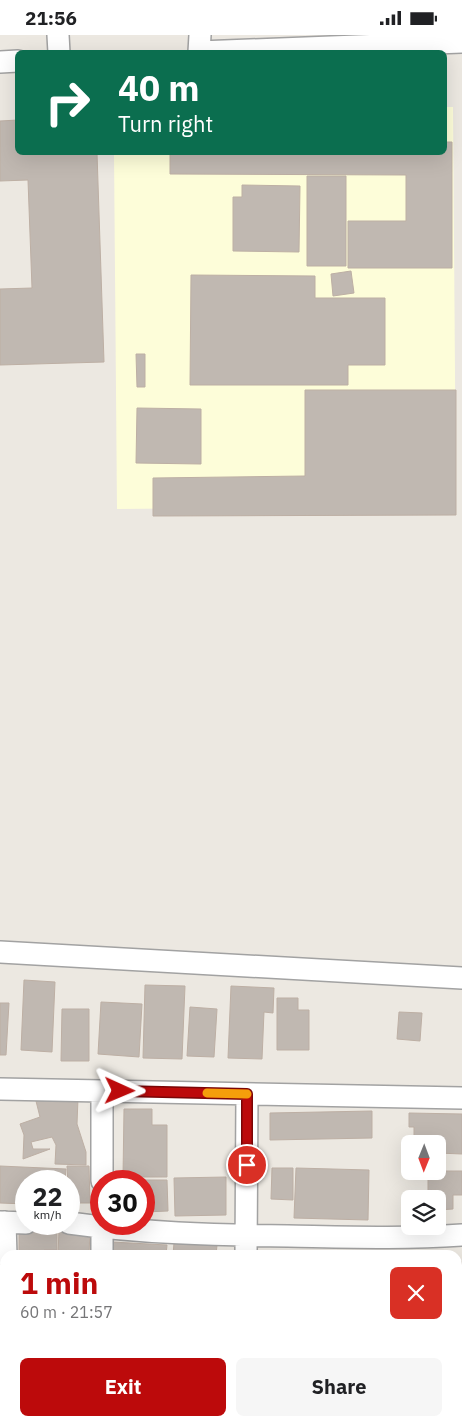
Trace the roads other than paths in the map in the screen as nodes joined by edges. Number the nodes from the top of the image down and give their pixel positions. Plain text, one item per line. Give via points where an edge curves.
1 (58, 35) edge
2 (200, 35) edge
3 (462, 42) edge
4 (59, 50) edge
5 (199, 50) edge
6 (252, 50) edge
7 (15, 61) edge
8 (0, 62) edge
9 (0, 952) edge
10 (462, 977) edge
11 (0, 1089) edge
12 (102, 1091) junction
13 (247, 1094) junction
14 (462, 1098) edge
15 (102, 1170) edge
16 (11, 1222) edge
17 (155, 1233) edge
18 (102, 1235) edge
19 (462, 1235) edge
20 (246, 1245) edge
21 (7, 1250) edge
22 (102, 1250) edge

1 - 4 street
2 - 5 street
3 - 6 street
7 - 8 street
9 - 10 street
11 - 12 street
12 - 13 street
12 - 15 street
13 - 14 street
13 - 20 street
16 - 21 street
17 - 20 street
18 - 22 street
19 - 20 street

